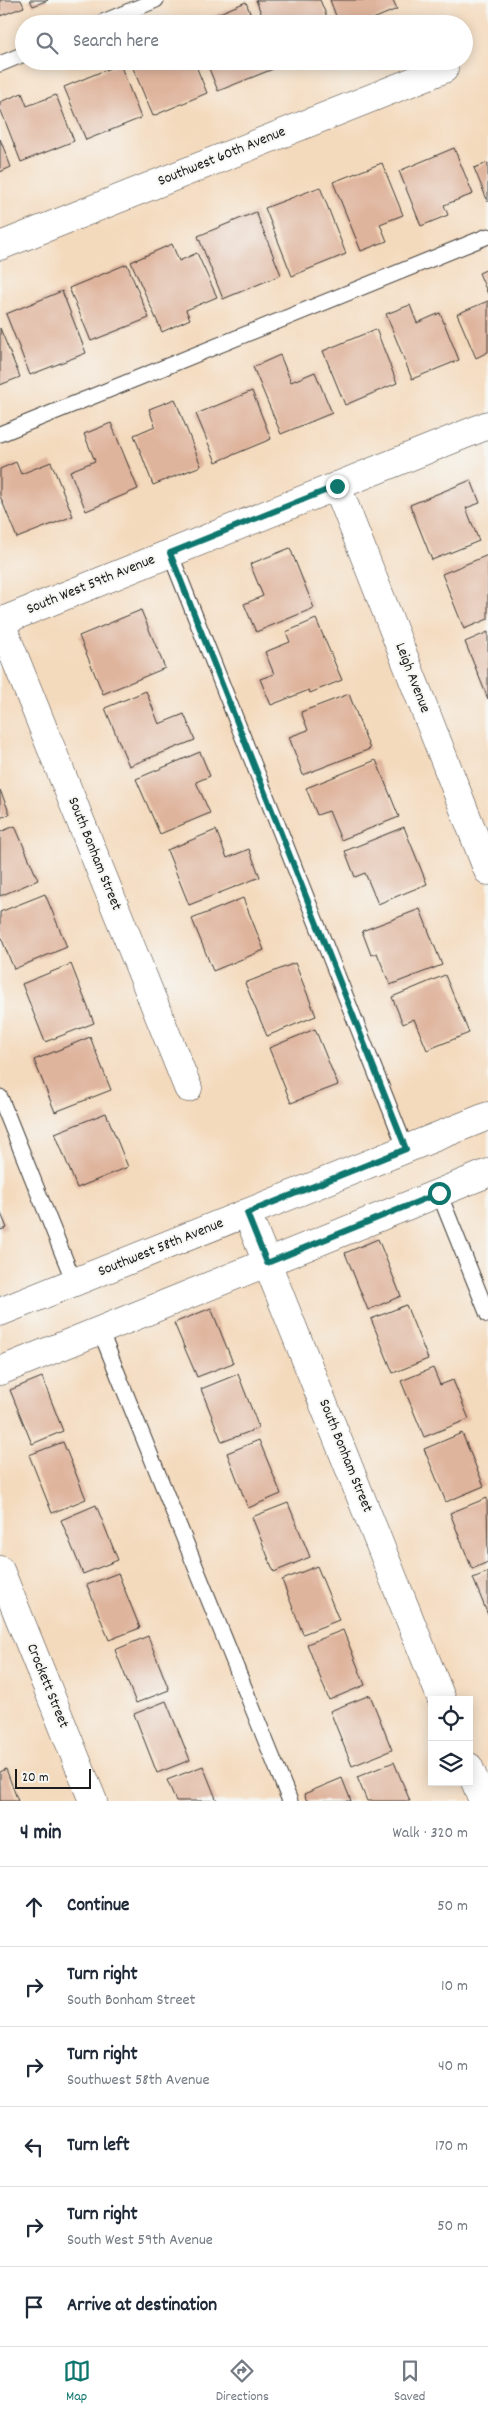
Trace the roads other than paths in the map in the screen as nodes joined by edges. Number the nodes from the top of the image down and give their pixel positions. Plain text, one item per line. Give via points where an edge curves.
1 (156, 0) edge
2 (120, 15) edge
3 (15, 58) edge
4 (0, 64) edge
5 (441, 70) edge
6 (488, 236) edge
7 (0, 246) edge
8 (488, 425) edge
9 (0, 434) edge
10 (337, 486) junction
11 (170, 553) junction
12 (0, 621) edge
13 (488, 871) edge
14 (188, 1088) dead end
15 (0, 1097) edge
16 (488, 1116) edge
17 (406, 1149) junction
18 (488, 1174) edge
19 (439, 1193) junction
20 (247, 1213) junction
21 (267, 1263) junction
22 (74, 1282) junction
23 (0, 1312) edge
24 (488, 1315) edge
25 (100, 1330) junction
26 (0, 1371) edge
27 (0, 1570) edge
28 (440, 1696) edge
29 (473, 1776) edge
30 (93, 1801) edge
31 (290, 1801) edge
32 (483, 1801) edge

1 - 2 lane
3 - 4 lane
5 - 7 street, Southwest 60th Avenue
6 - 9 lane
8 - 10 street, South West 59th Avenue
10 - 11 street, South West 59th Avenue
10 - 13 street, Leigh Avenue
11 - 12 street, South West 59th Avenue
11 - 17 lane
12 - 14 street, South Bonham Street
15 - 22 lane
16 - 17 street, Southwest 58th Avenue
17 - 20 street, Southwest 58th Avenue
18 - 19 street
19 - 21 street
19 - 24 lane
20 - 21 street, South Bonham Street
20 - 22 street, Southwest 58th Avenue
21 - 25 street
21 - 28 street, South Bonham Street
22 - 23 street, Southwest 58th Avenue
25 - 26 street
25 - 31 lane
27 - 30 street, Crockett Street
29 - 32 street

